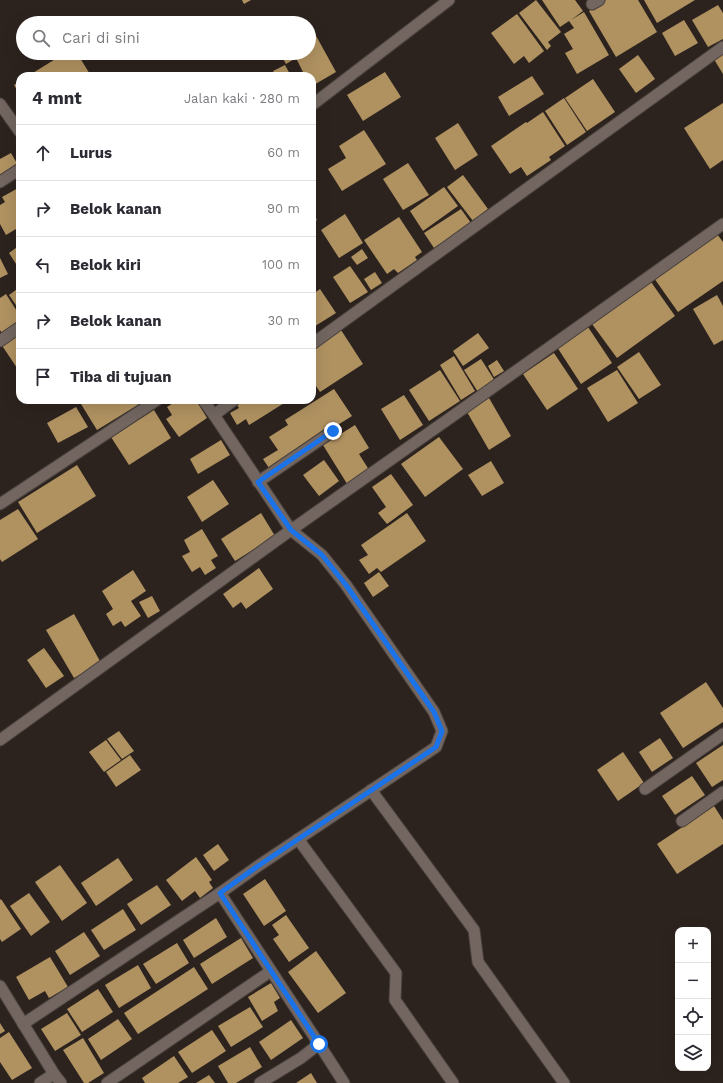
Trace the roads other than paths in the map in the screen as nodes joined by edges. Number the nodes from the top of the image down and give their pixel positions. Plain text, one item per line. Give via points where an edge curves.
1 (449, 0) edge
2 (723, 47) edge
3 (316, 102) edge
4 (0, 104) edge
5 (16, 126) edge
6 (16, 172) edge
7 (0, 182) edge
8 (723, 224) edge
9 (16, 330) edge
10 (0, 341) edge
11 (316, 341) edge
12 (151, 404) edge
13 (205, 404) edge
14 (229, 404) edge
15 (214, 415) junction
16 (333, 431) dead end
17 (258, 482) junction
18 (0, 504) edge
19 (291, 530) junction
20 (723, 734) edge
21 (0, 740) edge
22 (645, 789) dead end
23 (371, 790) junction
24 (723, 792) edge
25 (682, 821) dead end
26 (298, 839) junction
27 (220, 893) junction
28 (271, 971) junction
29 (0, 986) edge
30 (23, 1024) junction
31 (319, 1044) junction
32 (54, 1074) junction
33 (40, 1083) edge
34 (61, 1083) edge
35 (107, 1083) edge
36 (260, 1083) edge
37 (344, 1083) edge
38 (453, 1083) edge
39 (564, 1083) edge

1 - 3 street
2 - 11 street
4 - 5 street
6 - 7 street
8 - 19 street
9 - 10 street
12 - 18 street
13 - 15 street
14 - 15 street
15 - 17 street
16 - 17 street
17 - 19 street
19 - 21 street
19 - 23 street via 322,555 346,585 434,712 442,731 436,747
20 - 22 street
23 - 26 street
23 - 39 street via 474,930 478,962
24 - 25 street
26 - 27 street
26 - 38 street via 396,973 395,1000
27 - 28 street
27 - 30 street
28 - 31 street
28 - 35 street
29 - 30 street
30 - 32 street
31 - 36 street
31 - 37 street
32 - 33 street
32 - 34 street

